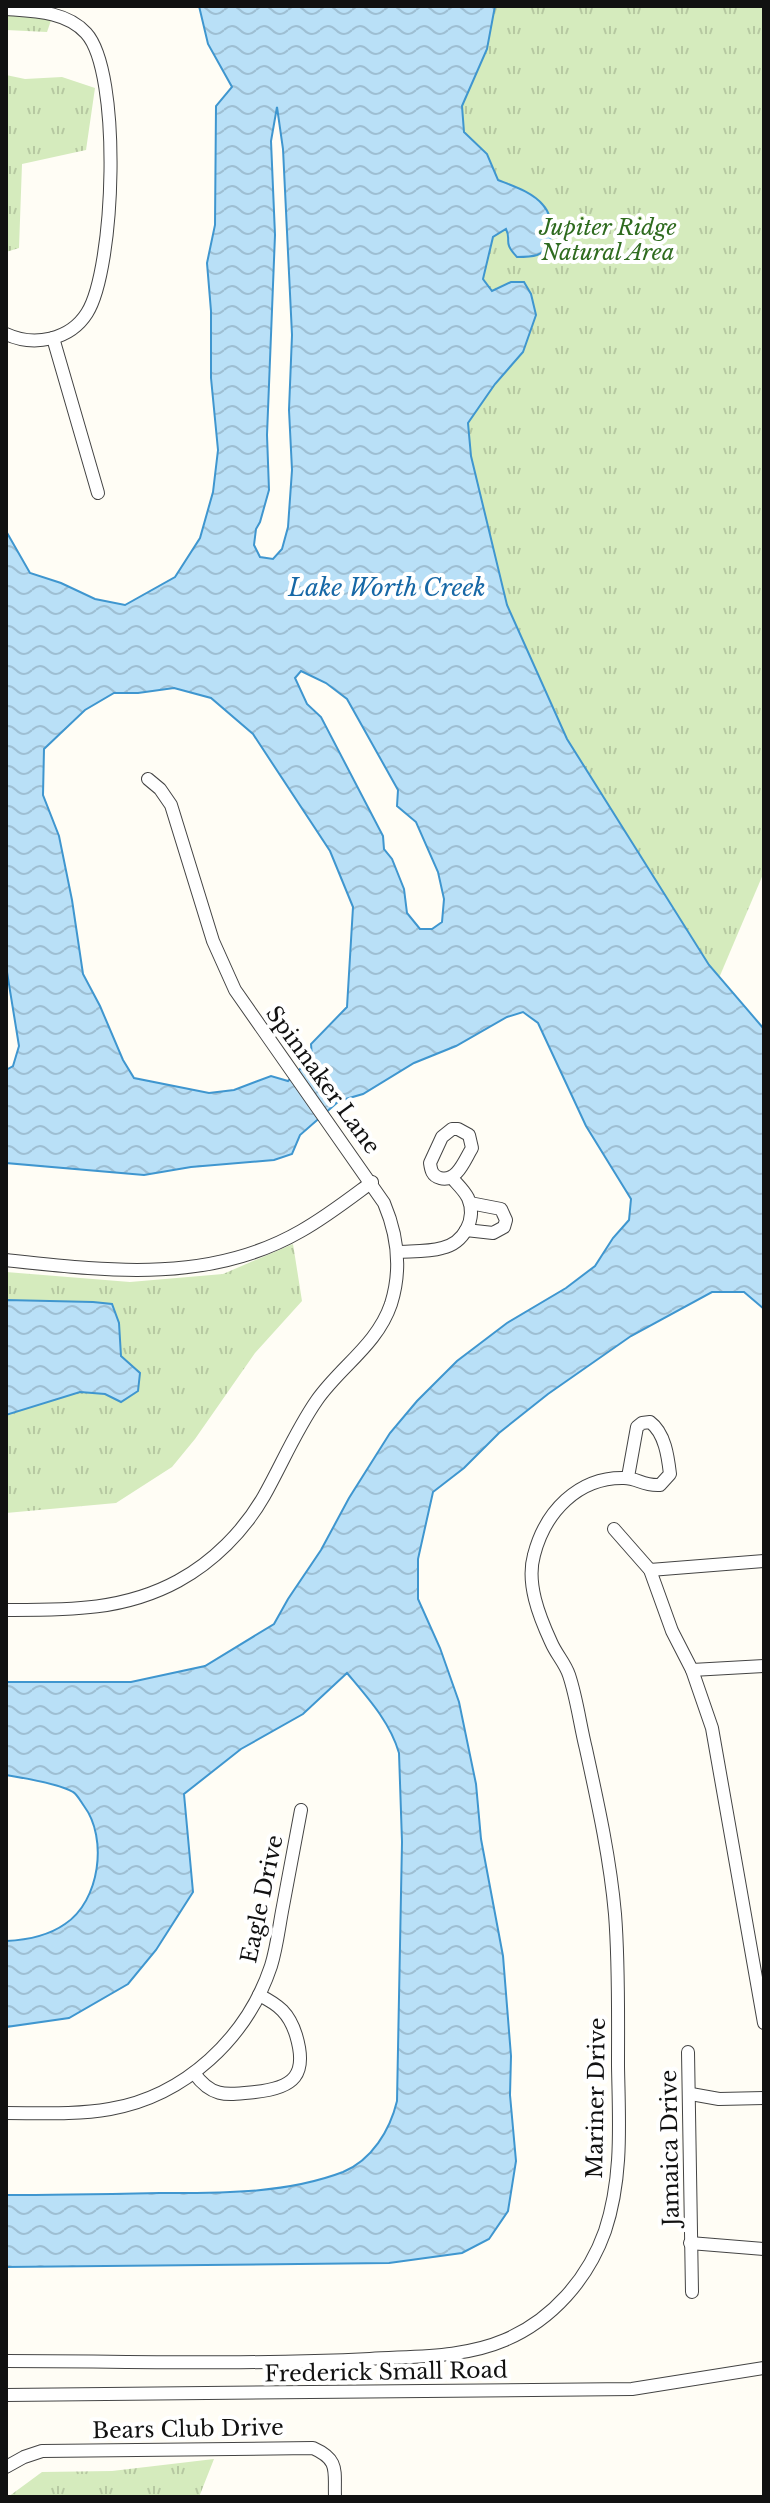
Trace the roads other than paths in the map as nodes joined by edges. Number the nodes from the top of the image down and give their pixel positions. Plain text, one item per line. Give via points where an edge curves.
1 (6, 9) edge
2 (6, 334) edge
3 (53, 338) junction
4 (98, 493) dead end
5 (148, 779) dead end
6 (452, 1178) dead end
7 (372, 1182) junction
8 (470, 1203) junction
9 (466, 1230) junction
10 (397, 1252) junction
11 (6, 1260) edge
12 (628, 1477) junction
13 (614, 1529) dead end
14 (764, 1561) edge
15 (650, 1570) junction
16 (6, 1610) edge
17 (764, 1666) edge
18 (692, 1670) junction
19 (301, 1810) dead end
20 (259, 1995) junction
21 (764, 2023) edge
22 (688, 2052) dead end
23 (194, 2073) junction
24 (691, 2094) junction
25 (764, 2098) edge
26 (6, 2113) edge
27 (690, 2243) junction
28 (764, 2249) edge
29 (692, 2292) dead end
30 (6, 2361) edge
31 (764, 2368) edge
32 (6, 2395) edge
33 (6, 2467) edge
34 (335, 2497) edge

1 - 3 street via 57,15 82,29 97,50 106,90 110,190 100,284 84,318
2 - 3 street via 31,341
3 - 4 street
5 - 7 street, Spinnaker Lane via 171,805 223,966 249,1013
6 - 8 street
7 - 10 street via 391,1221
7 - 11 street, Spinnaker Lane via 300,1232 221,1262 150,1271
8 - 9 street
8 - 9 street via 501,1209 506,1220 493,1233
9 - 10 street via 443,1248
10 - 16 street via 395,1287 382,1324 316,1401 259,1504 220,1551 180,1580 134,1600 94,1609
12 - 12 street, Mariner Drive via 647,1486 660,1485 670,1474 657,1427 650,1422 637,1427
12 - 30 street, Mariner Drive via 600,1480 572,1492 545,1525 532,1558 532,1589 572,1688 603,1828 616,1927 617,2182 605,2231 577,2284 528,2328 466,2352 337,2361
13 - 15 street
14 - 15 street
15 - 18 street
17 - 18 street
18 - 21 street via 712,1728
19 - 20 street, Eagle Drive via 275,1950
20 - 23 street, Eagle Drive via 229,2040
20 - 23 street, Eagle Drive via 279,2006 292,2022 301,2061 293,2080 275,2090 226,2095 206,2087
22 - 24 street, Jamaica Drive
23 - 26 street, Eagle Drive via 148,2098 112,2108
24 - 25 street
24 - 27 street, Jamaica Drive
27 - 28 street, Jamaica Drive
27 - 29 street, Jamaica Drive
31 - 32 street, Frederick Small Road via 632,2389
33 - 34 street, Bears Club Drive via 42,2451 313,2448 328,2455 334,2467

